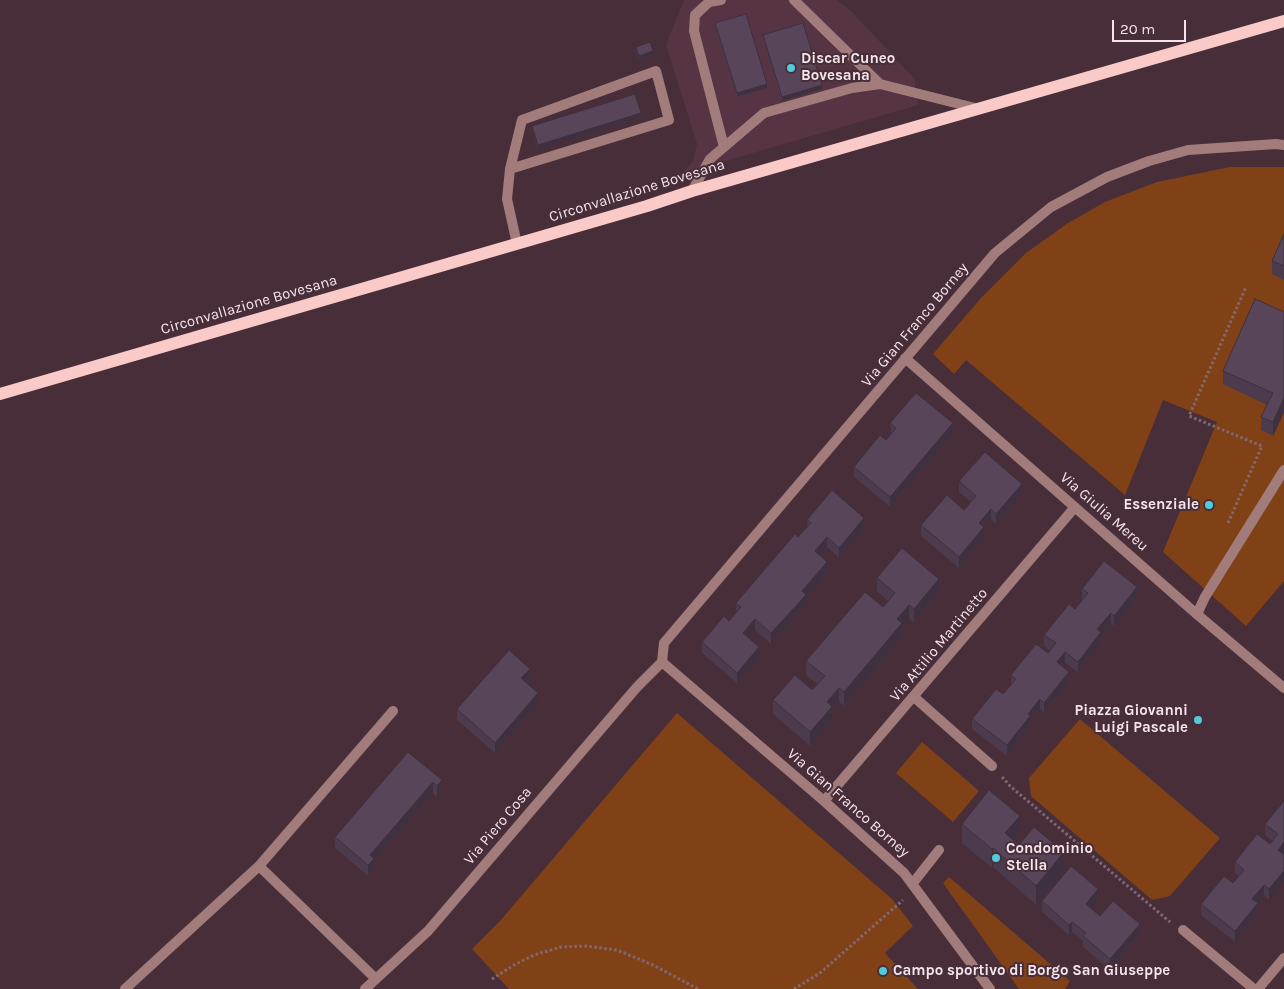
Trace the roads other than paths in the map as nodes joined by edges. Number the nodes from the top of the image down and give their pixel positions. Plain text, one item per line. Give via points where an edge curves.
1 (721, 0) edge
2 (794, 0) edge
3 (1284, 21) edge
4 (880, 84) junction
5 (980, 109) junction
6 (1284, 145) edge
7 (724, 147) junction
8 (510, 169) junction
9 (692, 191) junction
10 (517, 244) junction
11 (905, 358) junction
12 (0, 394) edge
13 (1284, 470) edge
14 (1075, 507) junction
15 (1197, 614) junction
16 (662, 662) junction
17 (1284, 688) edge
18 (914, 697) junction
19 (393, 711) dead end
20 (992, 766) road end
21 (824, 801) junction
22 (939, 850) dead end
23 (259, 866) junction
24 (914, 885) junction
25 (1183, 930) road end
26 (1284, 958) edge
27 (376, 979) junction
28 (125, 989) edge
29 (366, 989) edge
30 (990, 989) edge
31 (1256, 989) edge

1 - 7 street via 709,2 695,14 694,31
2 - 4 street
3 - 5 main road, Circonvallazione Bovesana
4 - 5 street
4 - 7 street via 852,88 764,113
5 - 9 main road, Circonvallazione Bovesana
6 - 11 street, Via Gian Franco Borney via 1188,150 1107,177 1051,207 995,253
7 - 9 street via 710,159
8 - 8 street via 670,120 656,71 522,120
8 - 10 street via 507,198
9 - 10 main road, Circonvallazione Bovesana
10 - 12 main road, Circonvallazione Bovesana
11 - 14 street, Via Giulia Mereu
11 - 16 street, Via Gian Franco Borney via 664,643
13 - 15 street
14 - 15 street, Via Giulia Mereu
14 - 18 street, Via Attilio Martinetto
15 - 17 street, Via Giulia Mereu
16 - 21 street, Via Gian Franco Borney
16 - 27 street, Via Piero Cosa via 428,931
18 - 20 street
18 - 21 street, Via Attilio Martinetto
19 - 23 street
21 - 24 street, Via Gian Franco Borney
22 - 24 street
23 - 27 street
23 - 28 street
24 - 30 street, Via Gian Franco Borney
25 - 31 street
26 - 31 street
27 - 29 street, Via Piero Cosa

